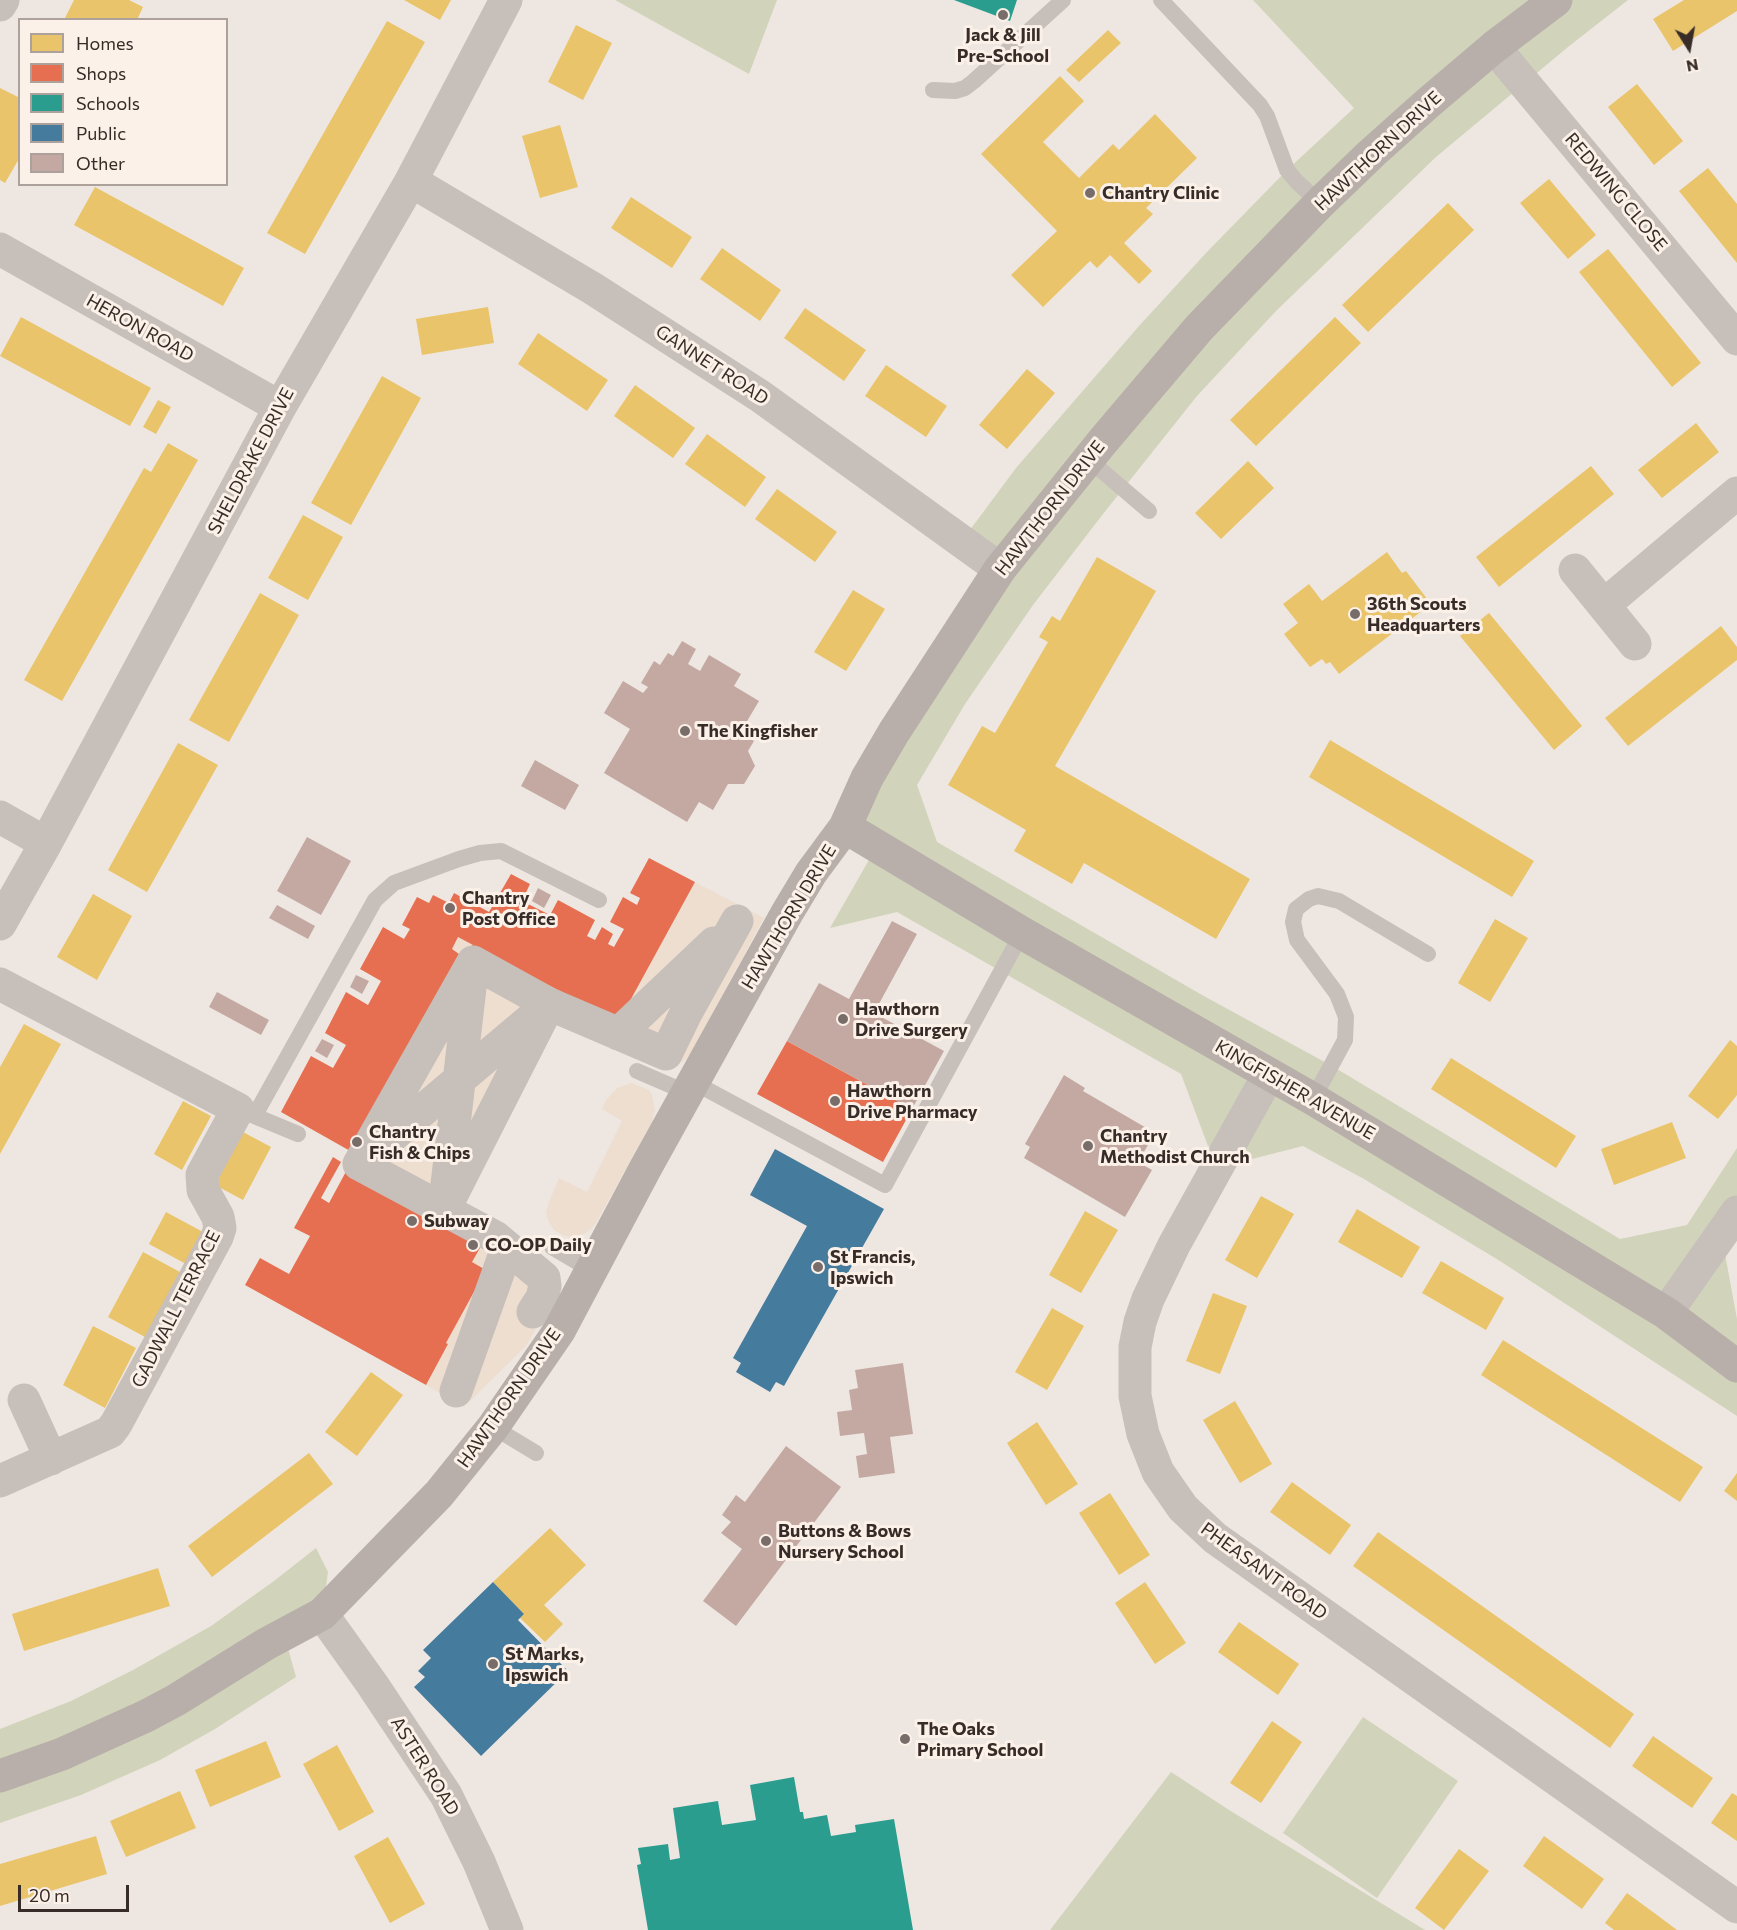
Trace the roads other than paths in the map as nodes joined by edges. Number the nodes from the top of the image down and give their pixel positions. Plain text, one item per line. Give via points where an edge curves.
1 (3, 0) edge
2 (506, 0) edge
3 (1063, 0) edge
4 (1161, 0) edge
5 (1556, 0) edge
6 (0, 5) edge
7 (1494, 46) junction
8 (933, 90) dead end
9 (411, 181) junction
10 (1320, 203) junction
11 (0, 249) edge
12 (1737, 339) edge
13 (280, 407) junction
14 (1088, 459) junction
15 (1737, 493) edge
16 (1149, 511) dead end
17 (1000, 569) junction
18 (1575, 570) dead end
19 (1604, 605) junction
20 (1635, 644) dead end
21 (0, 817) edge
22 (844, 827) junction
23 (46, 843) junction
24 (599, 900) dead end
25 (0, 924) edge
26 (1022, 933) junction
27 (1428, 954) dead end
28 (473, 962) junction
29 (0, 984) edge
30 (549, 1005) junction
31 (618, 1034) dead end
32 (638, 1071) dead end
33 (1269, 1074) junction
34 (459, 1080) junction
35 (690, 1087) junction
36 (1313, 1099) junction
37 (247, 1112) junction
38 (298, 1134) dead end
39 (359, 1164) junction
40 (444, 1210) junction
41 (1737, 1212) edge
42 (552, 1247) dead end
43 (507, 1248) junction
44 (591, 1270) junction
45 (533, 1312) dead end
46 (1666, 1313) junction
47 (1737, 1366) edge
48 (456, 1391) dead end
49 (24, 1400) dead end
50 (493, 1428) junction
51 (536, 1454) dead end
52 (51, 1459) junction
53 (0, 1481) edge
54 (322, 1614) junction
55 (0, 1776) edge
56 (1737, 1907) edge
57 (507, 1930) edge

1 - 6 street
2 - 9 street, SHELDRAKE DRIVE
3 - 8 lane via 975,81 955,91
4 - 10 lane via 1260,105 1287,170
5 - 7 street, HAWTHORN DRIVE
7 - 10 street, HAWTHORN DRIVE
7 - 12 street, REDWING CLOSE
9 - 13 street, SHELDRAKE DRIVE
9 - 17 street, GANNET ROAD via 591,288 750,390
10 - 14 street, HAWTHORN DRIVE via 1199,328
11 - 13 street, HERON ROAD
13 - 23 street, SHELDRAKE DRIVE
14 - 16 lane
14 - 17 street, HAWTHORN DRIVE
15 - 19 street
17 - 22 street, HAWTHORN DRIVE via 894,732
18 - 19 street
19 - 20 street
21 - 23 street
22 - 26 street, KINGFISHER AVENUE
22 - 35 street, HAWTHORN DRIVE via 787,913
23 - 25 street, SHELDRAKE DRIVE
24 - 37 lane via 501,851 459,859 394,883 375,900
26 - 33 street, KINGFISHER AVENUE
26 - 35 lane via 885,1185
27 - 36 lane via 1339,901 1318,896 1296,909 1293,922 1297,940 1336,994 1346,1017 1346,1040
28 - 30 street
28 - 34 street
28 - 39 street
29 - 37 street
30 - 31 street
30 - 34 street
30 - 40 street
32 - 35 lane
33 - 36 street, KINGFISHER AVENUE
33 - 56 street, PHEASANT ROAD via 1174,1245 1140,1322 1135,1347 1135,1396 1143,1434 1158,1472 1184,1508 1215,1538
34 - 39 street
34 - 40 street
35 - 44 street, HAWTHORN DRIVE
36 - 46 street, KINGFISHER AVENUE
37 - 38 lane
37 - 52 street, GADWALL TERRACE via 202,1175 203,1190 216,1212 219,1232 116,1424 110,1432
39 - 40 street
40 - 43 street via 495,1237
41 - 46 street
42 - 44 lane
43 - 45 street via 544,1278 542,1298
43 - 48 street
44 - 50 street, HAWTHORN DRIVE via 546,1351
46 - 47 street, KINGFISHER AVENUE
49 - 52 street
50 - 51 lane
50 - 54 street, HAWTHORN DRIVE via 439,1494
52 - 53 street, GADWALL TERRACE
54 - 55 street, HAWTHORN DRIVE via 146,1716 62,1754
54 - 57 street, ASTER ROAD via 446,1796

